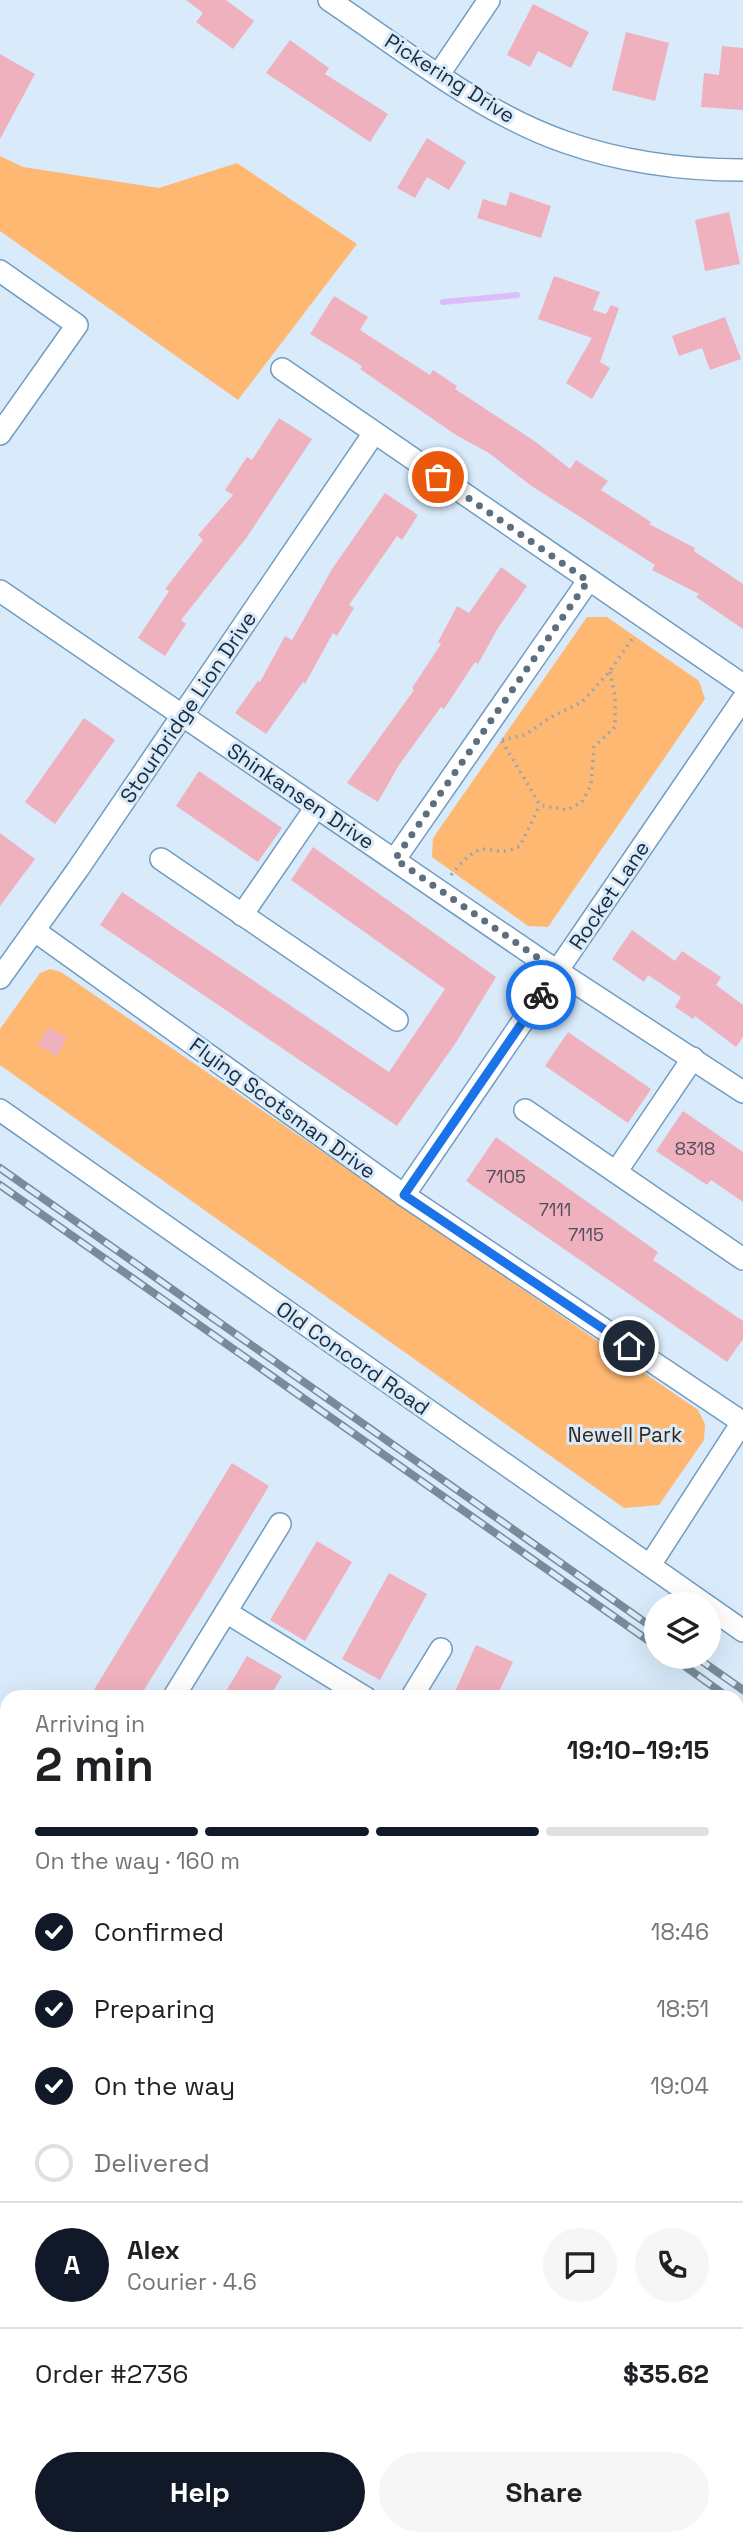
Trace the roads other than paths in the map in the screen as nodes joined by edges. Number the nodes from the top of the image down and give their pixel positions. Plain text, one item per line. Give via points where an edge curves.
1 (329, 0) edge
2 (489, 0) edge
3 (439, 74) junction
4 (743, 170) edge
5 (0, 271) edge
6 (282, 369) dead end
7 (374, 433) junction
8 (0, 434) edge
9 (588, 581) junction
10 (0, 591) edge
11 (743, 685) edge
12 (743, 699) edge
13 (182, 716) junction
14 (316, 807) junction
15 (161, 859) dead end
16 (395, 859) junction
17 (242, 915) junction
18 (35, 932) junction
19 (557, 971) junction
20 (0, 978) edge
21 (397, 1020) dead end
22 (693, 1058) junction
23 (743, 1091) edge
24 (0, 1110) edge
25 (524, 1110) dead end
26 (616, 1172) junction
27 (404, 1195) junction
28 (743, 1259) edge
29 (743, 1422) edge
30 (280, 1524) dead end
31 (650, 1565) junction
32 (688, 1592) edge
33 (226, 1612) junction
34 (721, 1615) edge
35 (743, 1630) edge
36 (441, 1649) dead end
37 (178, 1690) edge
38 (353, 1690) edge
39 (416, 1690) edge

1 - 3 street, Pickering Drive
2 - 3 street
3 - 4 street, Pickering Drive via 491,107 565,142 646,163
5 - 8 street via 77,325
6 - 7 street
7 - 9 street
7 - 13 street, Stourbridge Lion Drive
9 - 11 street
9 - 16 street
10 - 13 street, Shinkansen Drive
12 - 19 street, Rocket Lane
13 - 14 street, Shinkansen Drive
13 - 18 street, Stourbridge Lion Drive
14 - 16 street, Shinkansen Drive
14 - 17 street
15 - 17 street
16 - 19 street, Shinkansen Drive
17 - 21 street
18 - 20 street, Stourbridge Lion Drive
18 - 27 street, Flying Scotsman Drive
19 - 22 street, Shinkansen Drive
19 - 27 street, Rocket Lane
22 - 23 street, Shinkansen Drive
22 - 26 street
24 - 31 street, Old Concord Road
25 - 26 street
26 - 28 street
27 - 29 street, Flying Scotsman Drive
29 - 31 street
30 - 33 street
31 - 32 street, Old Concord Road
33 - 37 street
33 - 38 street
34 - 35 street, Old Concord Road
36 - 39 street

